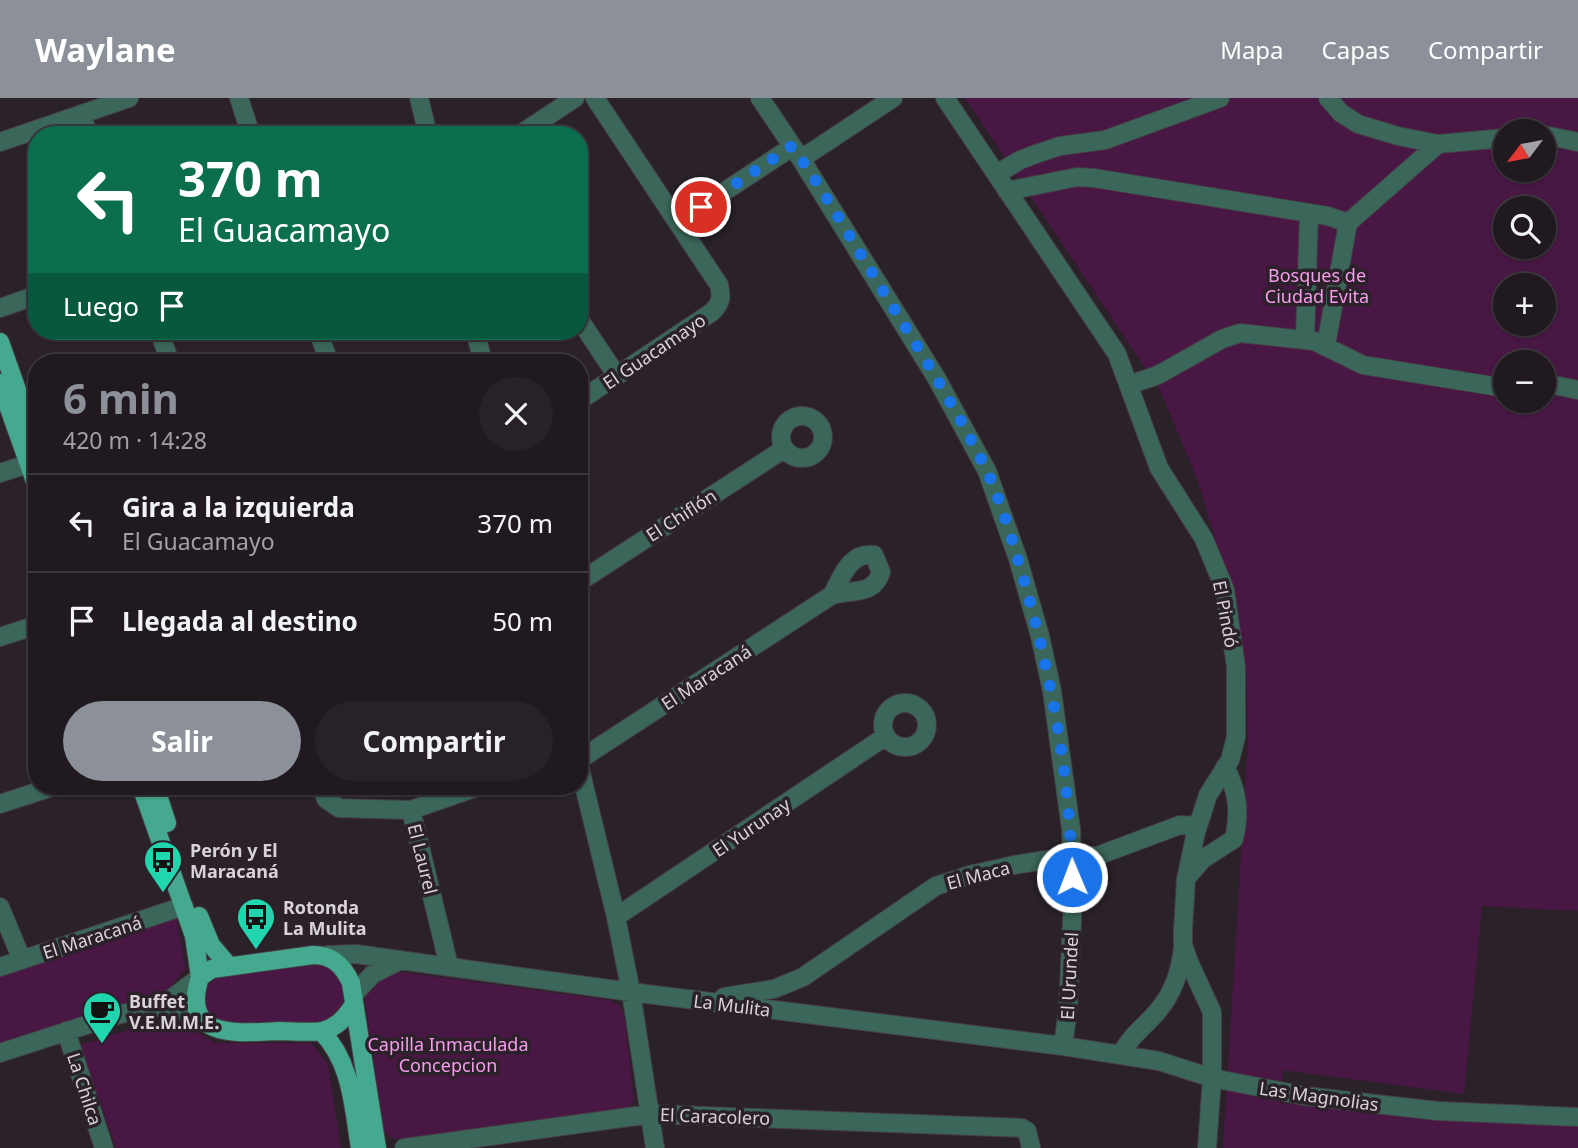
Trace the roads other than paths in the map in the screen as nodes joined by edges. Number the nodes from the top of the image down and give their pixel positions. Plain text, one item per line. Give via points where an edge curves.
1 (129, 98) edge
2 (239, 98) edge
3 (419, 98) edge
4 (575, 98) edge
5 (595, 98) edge
6 (760, 98) edge
7 (893, 98) edge
8 (945, 98) edge
9 (1220, 98) edge
10 (1328, 98) edge
11 (81, 114) junction
12 (46, 126) edge
13 (86, 126) edge
14 (248, 126) edge
15 (426, 126) edge
16 (533, 126) edge
17 (28, 132) edge
18 (1556, 137) edge
19 (1493, 139) edge
20 (0, 142) edge
21 (1578, 142) edge
22 (1438, 144) junction
23 (796, 153) junction
24 (997, 174) junction
25 (1007, 191) junction
26 (1309, 213) junction
27 (678, 222) junction
28 (1348, 223) junction
29 (28, 298) edge
30 (0, 309) edge
31 (588, 332) edge
32 (1305, 340) junction
33 (0, 342) edge
34 (1326, 345) junction
35 (617, 376) junction
36 (0, 383) edge
37 (1129, 385) junction
38 (1556, 385) edge
39 (1493, 386) edge
40 (1578, 390) edge
41 (588, 395) edge
42 (28, 421) edge
43 (784, 449) dead end
44 (28, 461) edge
45 (28, 464) edge
46 (0, 473) edge
47 (588, 576) edge
48 (832, 595) dead end
49 (28, 628) edge
50 (0, 637) edge
51 (886, 737) dead end
52 (588, 756) edge
53 (1225, 767) junction
54 (28, 795) edge
55 (144, 795) edge
56 (158, 795) edge
57 (324, 795) edge
58 (454, 795) edge
59 (587, 795) edge
60 (0, 804) edge
61 (411, 810) junction
62 (1197, 826) junction
63 (1072, 856) junction
64 (1186, 878) junction
65 (184, 906) junction
66 (0, 907) edge
67 (616, 917) junction
68 (1183, 944) junction
69 (327, 955) junction
70 (22, 960) junction
71 (401, 960) junction
72 (229, 966) junction
73 (449, 966) junction
74 (0, 967) edge
75 (200, 977) junction
76 (631, 992) junction
77 (353, 1000) junction
78 (699, 1000) junction
79 (152, 1007) junction
80 (204, 1020) junction
81 (66, 1031) junction
82 (321, 1031) junction
83 (1063, 1046) junction
84 (0, 1053) edge
85 (1121, 1055) junction
86 (1212, 1078) junction
87 (651, 1114) junction
88 (1578, 1117) edge
89 (1029, 1140) edge
90 (104, 1148) edge
91 (360, 1148) edge
92 (377, 1148) edge
93 (404, 1148) edge
94 (655, 1148) edge
95 (1207, 1148) edge

1 - 11 street
2 - 14 street
3 - 15 street
4 - 16 street
5 - 27 street
6 - 23 street, El Urundel
7 - 23 street
8 - 24 street, El Pindó
9 - 24 street via 1097,142 1060,146
10 - 22 street via 1358,124
11 - 12 street
11 - 13 street
17 - 20 street
18 - 21 street
19 - 22 street
22 - 28 street
23 - 27 street
23 - 63 street, El Urundel via 937,379 1000,505 1052,691
24 - 25 street, El Pindó
25 - 26 street via 1077,177 1094,178
25 - 37 street, El Pindó via 1104,331
26 - 28 street
26 - 32 street
27 - 35 street, El Guacamayo via 719,285 719,304
28 - 34 street
29 - 30 street
31 - 35 street
32 - 34 street
32 - 37 street via 1231,335 1158,375
33 - 42 main road
34 - 39 street via 1363,365
35 - 41 street, El Guacamayo
36 - 44 main road
37 - 53 street, El Pindó via 1150,449 1204,539 1224,590 1237,685 1236,737
38 - 40 street
43 - 47 street, El Chiflón
45 - 46 street
48 - 52 street, El Maracaná
49 - 50 street
51 - 67 street, El Yurunay
53 - 62 street, El Pindó via 1208,794
53 - 64 street via 1238,801 1234,839 1203,859
54 - 60 street
55 - 65 main road
56 - 72 main road via 203,928
57 - 61 street, El Laurel via 339,808
58 - 61 street
59 - 67 street
61 - 73 street, El Laurel
62 - 63 street, El Maca via 1180,825 1097,856
62 - 64 street, El Pindó
63 - 78 street, El Maca via 1014,865 936,886 803,977 774,989
63 - 83 street, El Urundel
64 - 68 street, El Pindó
65 - 70 street, El Maracaná
65 - 75 main road
66 - 70 street
67 - 76 street
68 - 85 street via 1180,971 1169,997 1127,1041
68 - 86 street, El Pindó via 1212,1012
69 - 71 street, La Mulita
69 - 72 main road
69 - 77 main road via 347,973
70 - 74 street, El Maracaná
71 - 73 street, La Mulita
71 - 77 street via 373,974
72 - 75 main road
73 - 76 street, La Mulita
75 - 79 street
75 - 80 main road via 195,998
76 - 78 street, La Mulita
76 - 87 street
77 - 82 main road via 343,1019
77 - 92 main road
78 - 83 street, La Mulita
79 - 80 street via 187,1011
79 - 81 street
80 - 82 main road via 213,1029 230,1033
81 - 84 street
81 - 90 street, La Chilca
82 - 91 main road via 340,1055 347,1073
83 - 85 street, Las Magnolias
85 - 86 street, Las Magnolias via 1174,1064
86 - 88 street, Las Magnolias via 1306,1096 1438,1111
86 - 95 street, El Pindó
87 - 89 street, El Caracolero via 1022,1128
87 - 93 street, El Caracolero
87 - 94 street

